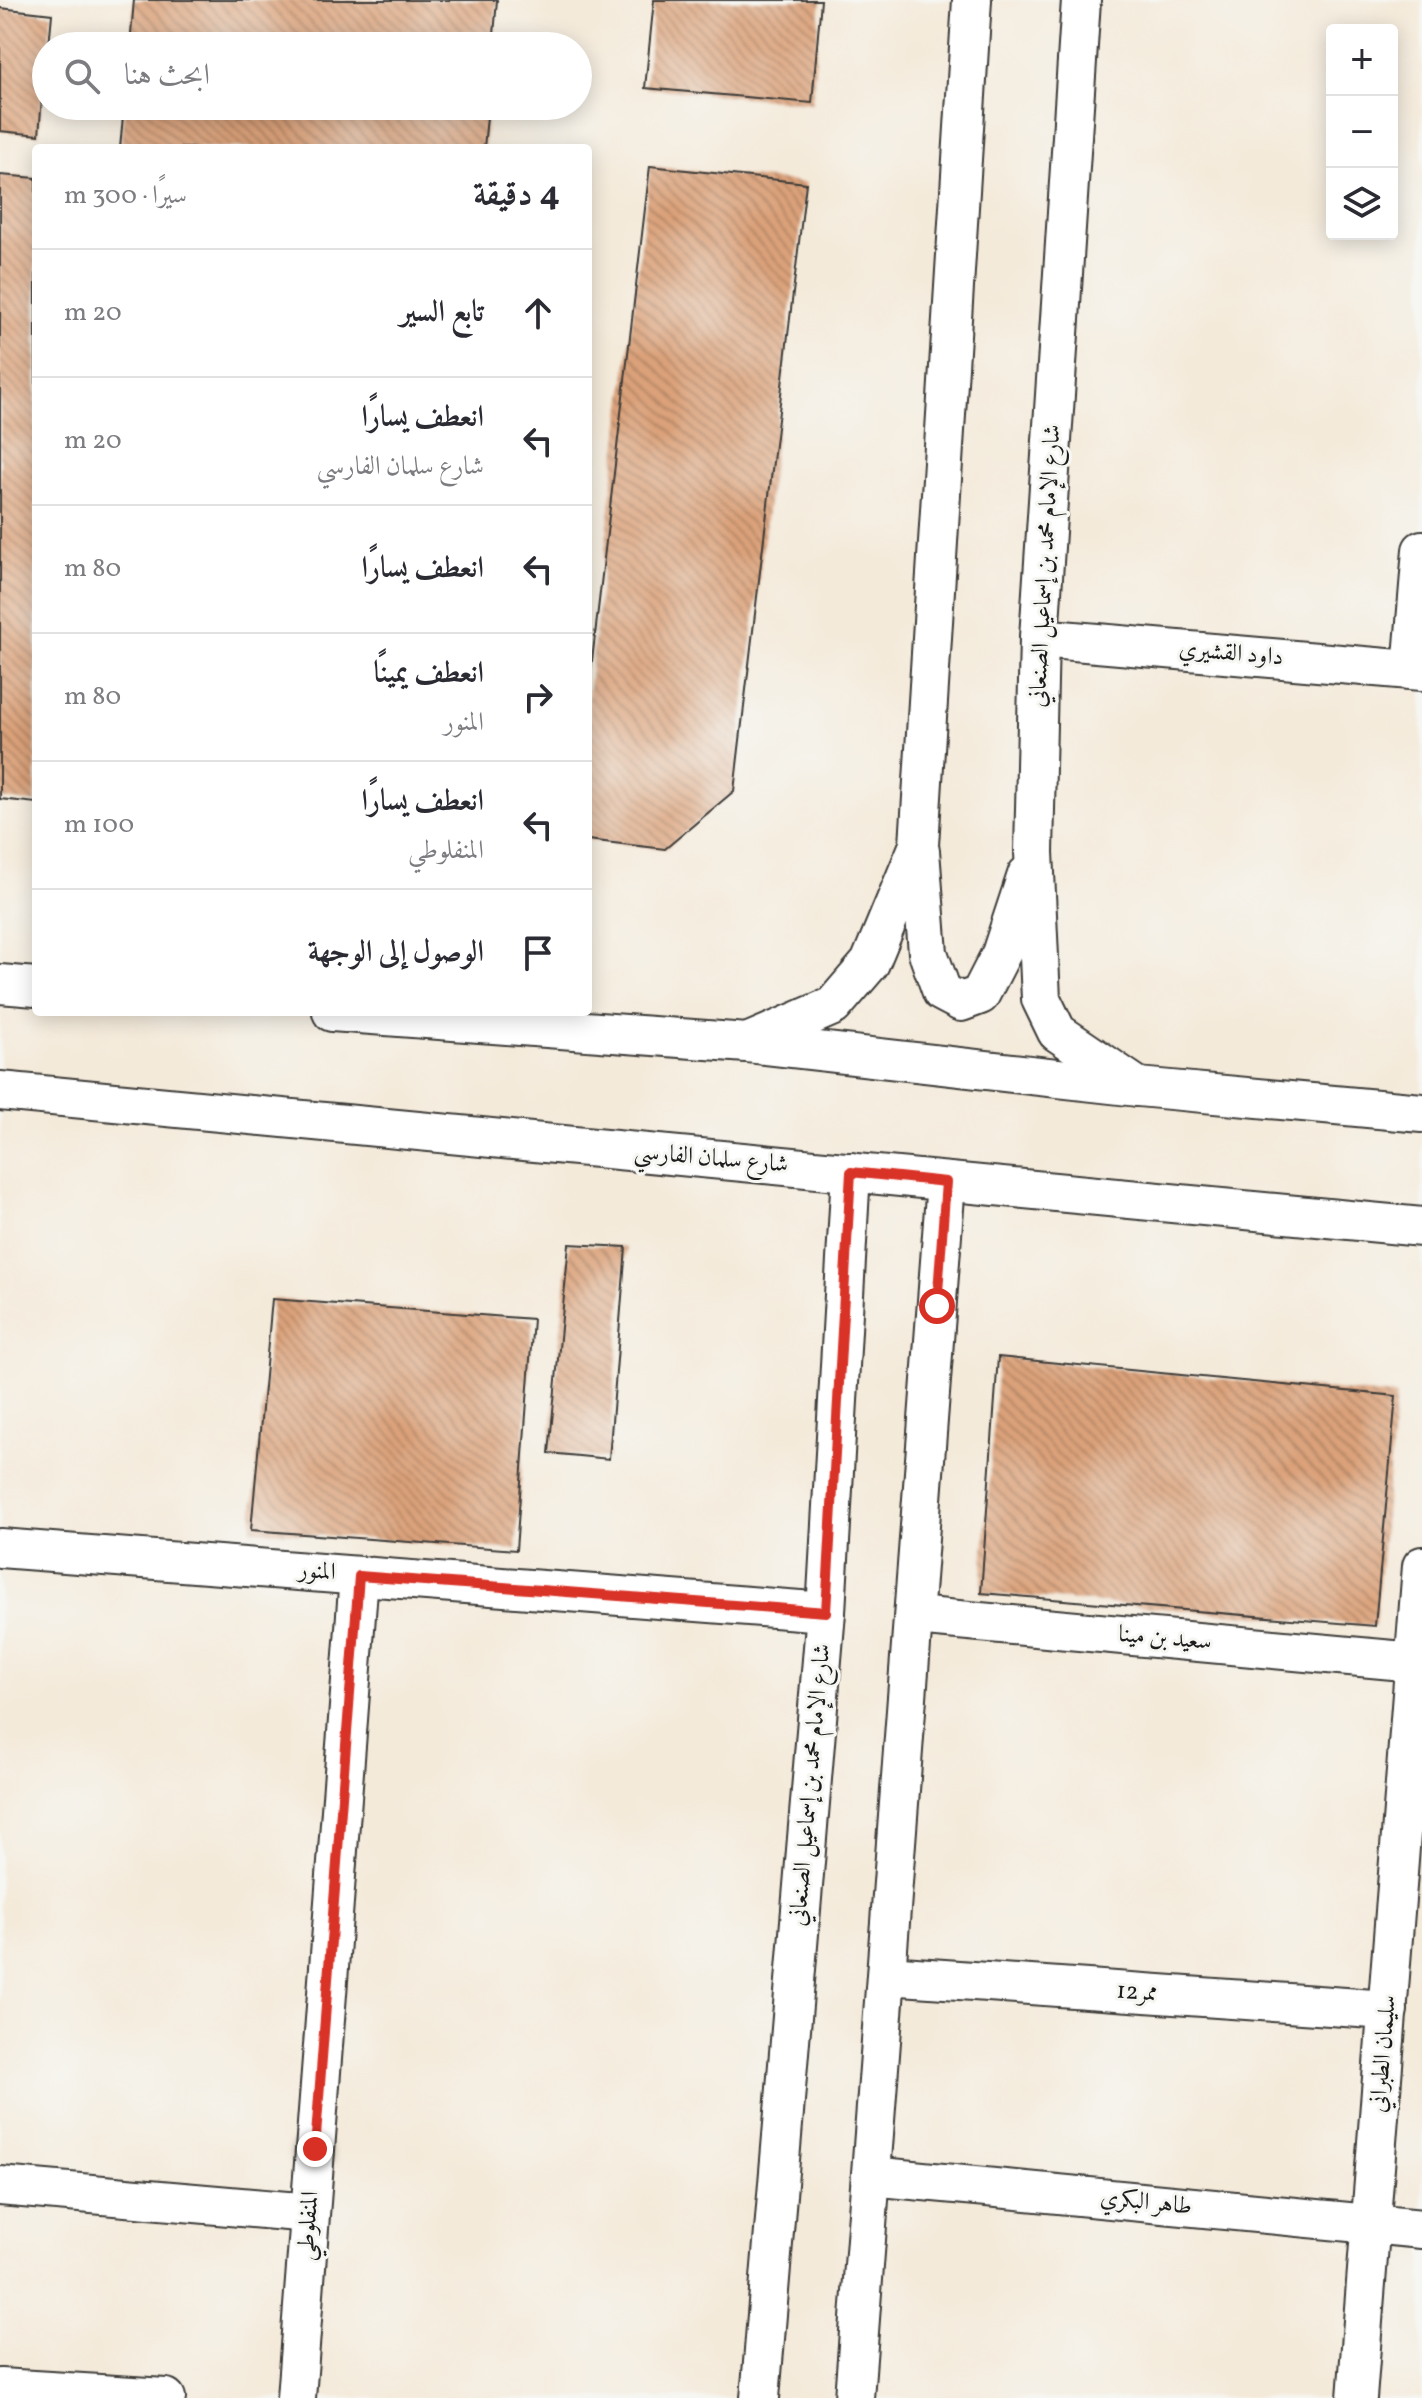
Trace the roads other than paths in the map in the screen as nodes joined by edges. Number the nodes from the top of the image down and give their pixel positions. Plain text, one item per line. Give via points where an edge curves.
1 (972, 0) edge
2 (1081, 0) edge
3 (1422, 550) edge
4 (1039, 638) junction
5 (1417, 670) edge
6 (919, 845) junction
7 (1034, 852) junction
8 (0, 984) edge
9 (32, 987) edge
10 (386, 1016) edge
11 (747, 1043) junction
12 (1138, 1087) junction
13 (0, 1091) edge
14 (1422, 1113) edge
15 (851, 1172) junction
16 (946, 1182) junction
17 (1422, 1227) edge
18 (0, 1548) edge
19 (1422, 1566) edge
20 (359, 1576) junction
21 (826, 1612) junction
22 (915, 1616) junction
23 (1415, 1662) junction
24 (887, 1975) junction
25 (1388, 2010) junction
26 (871, 2176) junction
27 (0, 2186) edge
28 (310, 2213) junction
29 (1371, 2226) junction
30 (1422, 2229) edge
31 (0, 2388) edge
32 (166, 2398) edge
33 (296, 2398) edge
34 (760, 2398) edge
35 (854, 2398) edge
36 (1357, 2398) edge

1 - 6 street
2 - 4 street, شارع الإمام محمد بن إسماعيل الصنعاني
3 - 5 street
4 - 5 street, داود القشيري
4 - 7 street, شارع الإمام محمد بن إسماعيل الصنعاني
6 - 7 street via 928,953 942,992 961,1002 980,995 1001,954
6 - 11 street via 870,963 842,996 833,1006
7 - 12 street, شارع الإمام محمد بن إسماعيل الصنعاني via 1041,999 1057,1032
8 - 9 street
10 - 11 street
11 - 12 street
12 - 14 street
13 - 15 street, شارع سلمان الفارسي
15 - 16 street, شارع سلمان الفارسي
15 - 21 street, شارع الإمام محمد بن إسماعيل الصنعاني
16 - 17 street, شارع سلمان الفارسي
16 - 22 street
18 - 20 street, المنور
19 - 23 street, سليمان الطبراني
20 - 21 street, المنور
20 - 28 street, المنفلوطي
21 - 34 street, شارع الإمام محمد بن إسماعيل الصنعاني
22 - 23 street, سعيد بن مينا
22 - 24 street
23 - 25 street, سليمان الطبراني
24 - 25 street, ممر12
24 - 26 street
25 - 29 street, سليمان الطبراني
26 - 29 street, طاهر البكري
26 - 35 street
27 - 28 street
28 - 33 street, المنفلوطي
29 - 30 street, طاهر البكري
29 - 36 street, سليمان الطبراني
31 - 32 street

